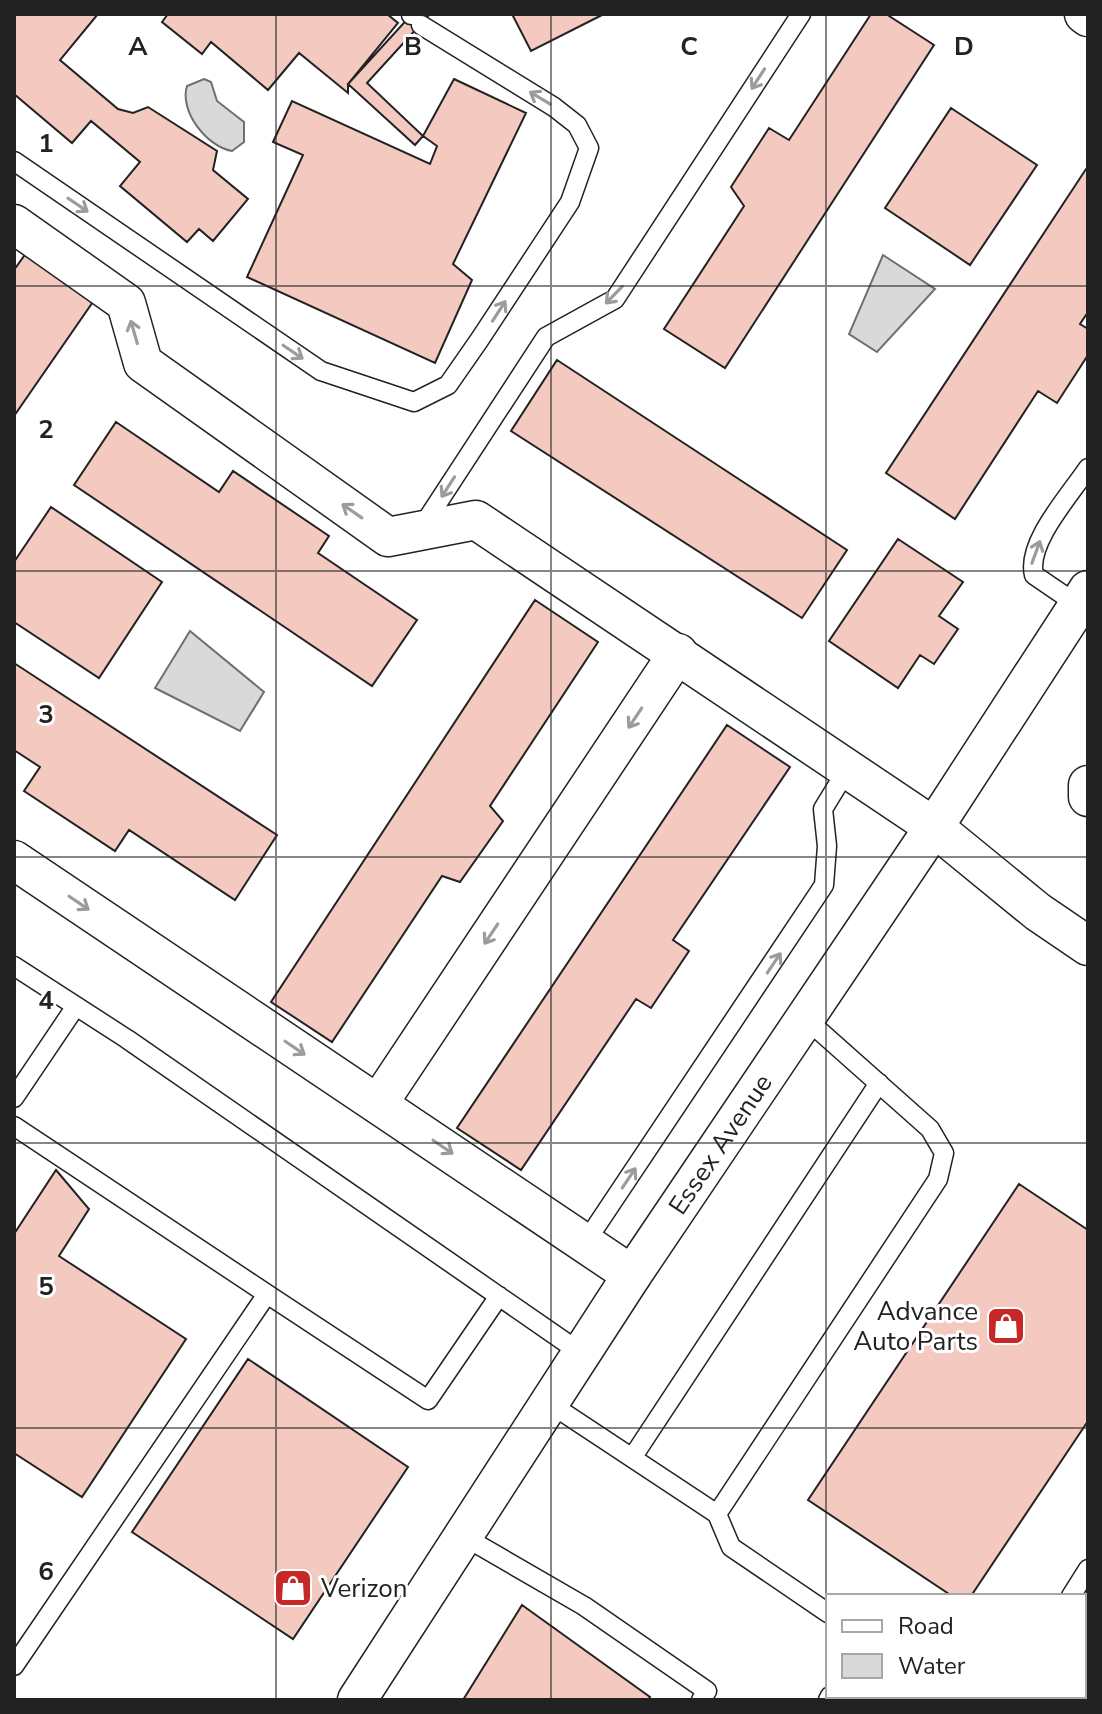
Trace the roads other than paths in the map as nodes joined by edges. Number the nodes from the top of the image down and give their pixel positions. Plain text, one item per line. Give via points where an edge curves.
1 (801, 14) edge
2 (414, 18) edge
3 (14, 161) edge
4 (14, 224) edge
5 (1088, 468) edge
6 (420, 530) junction
7 (1083, 597) edge
8 (678, 653) junction
9 (848, 768) junction
10 (1088, 785) edge
11 (1088, 797) edge
12 (934, 827) junction
13 (14, 860) edge
14 (1088, 946) edge
15 (14, 966) edge
16 (76, 1006) junction
17 (805, 1018) junction
18 (879, 1083) junction
19 (14, 1098) edge
20 (378, 1104) junction
21 (14, 1126) edge
22 (585, 1243) junction
23 (632, 1275) junction
24 (267, 1294) junction
25 (499, 1296) junction
26 (581, 1353) junction
27 (549, 1403) junction
28 (632, 1458) junction
29 (717, 1514) junction
30 (463, 1536) junction
31 (1088, 1569) edge
32 (1072, 1594) edge
33 (826, 1612) edge
34 (14, 1666) edge
35 (709, 1697) edge
36 (357, 1700) edge

1 -> 6 lane via 615,299 546,337
3 -> 2 lane via 321,371 414,402 448,385 480,339 570,202 589,148 577,125 554,107
6 -> 4 street via 388,537 143,363 126,303
7 -> 5 lane via 1034,575 1031,561 1036,545
6 - 8 street via 476,520
7 - 12 street, Essex Avenue
8 - 9 street
8 -> 20 street
9 - 12 street
22 -> 9 lane via 824,885 823,809
10 - 11 street
12 - 14 street
12 - 17 street, Essex Avenue
13 -> 20 street
15 - 16 lane
16 - 19 lane
16 - 25 lane
17 - 18 lane
17 - 23 street, Essex Avenue
18 - 28 lane
18 - 29 lane via 930,1129 944,1153 938,1179
20 -> 22 street
21 - 24 lane
22 - 23 street
23 - 26 street, Essex Avenue
24 - 25 lane via 428,1400
24 - 34 lane
25 - 26 lane
26 - 27 street, Essex Avenue
27 - 28 lane
27 - 30 street, Essex Avenue
28 - 29 lane
29 - 33 lane via 731,1547
30 - 35 lane via 584,1606
30 - 36 street, Essex Avenue
31 - 32 lane

